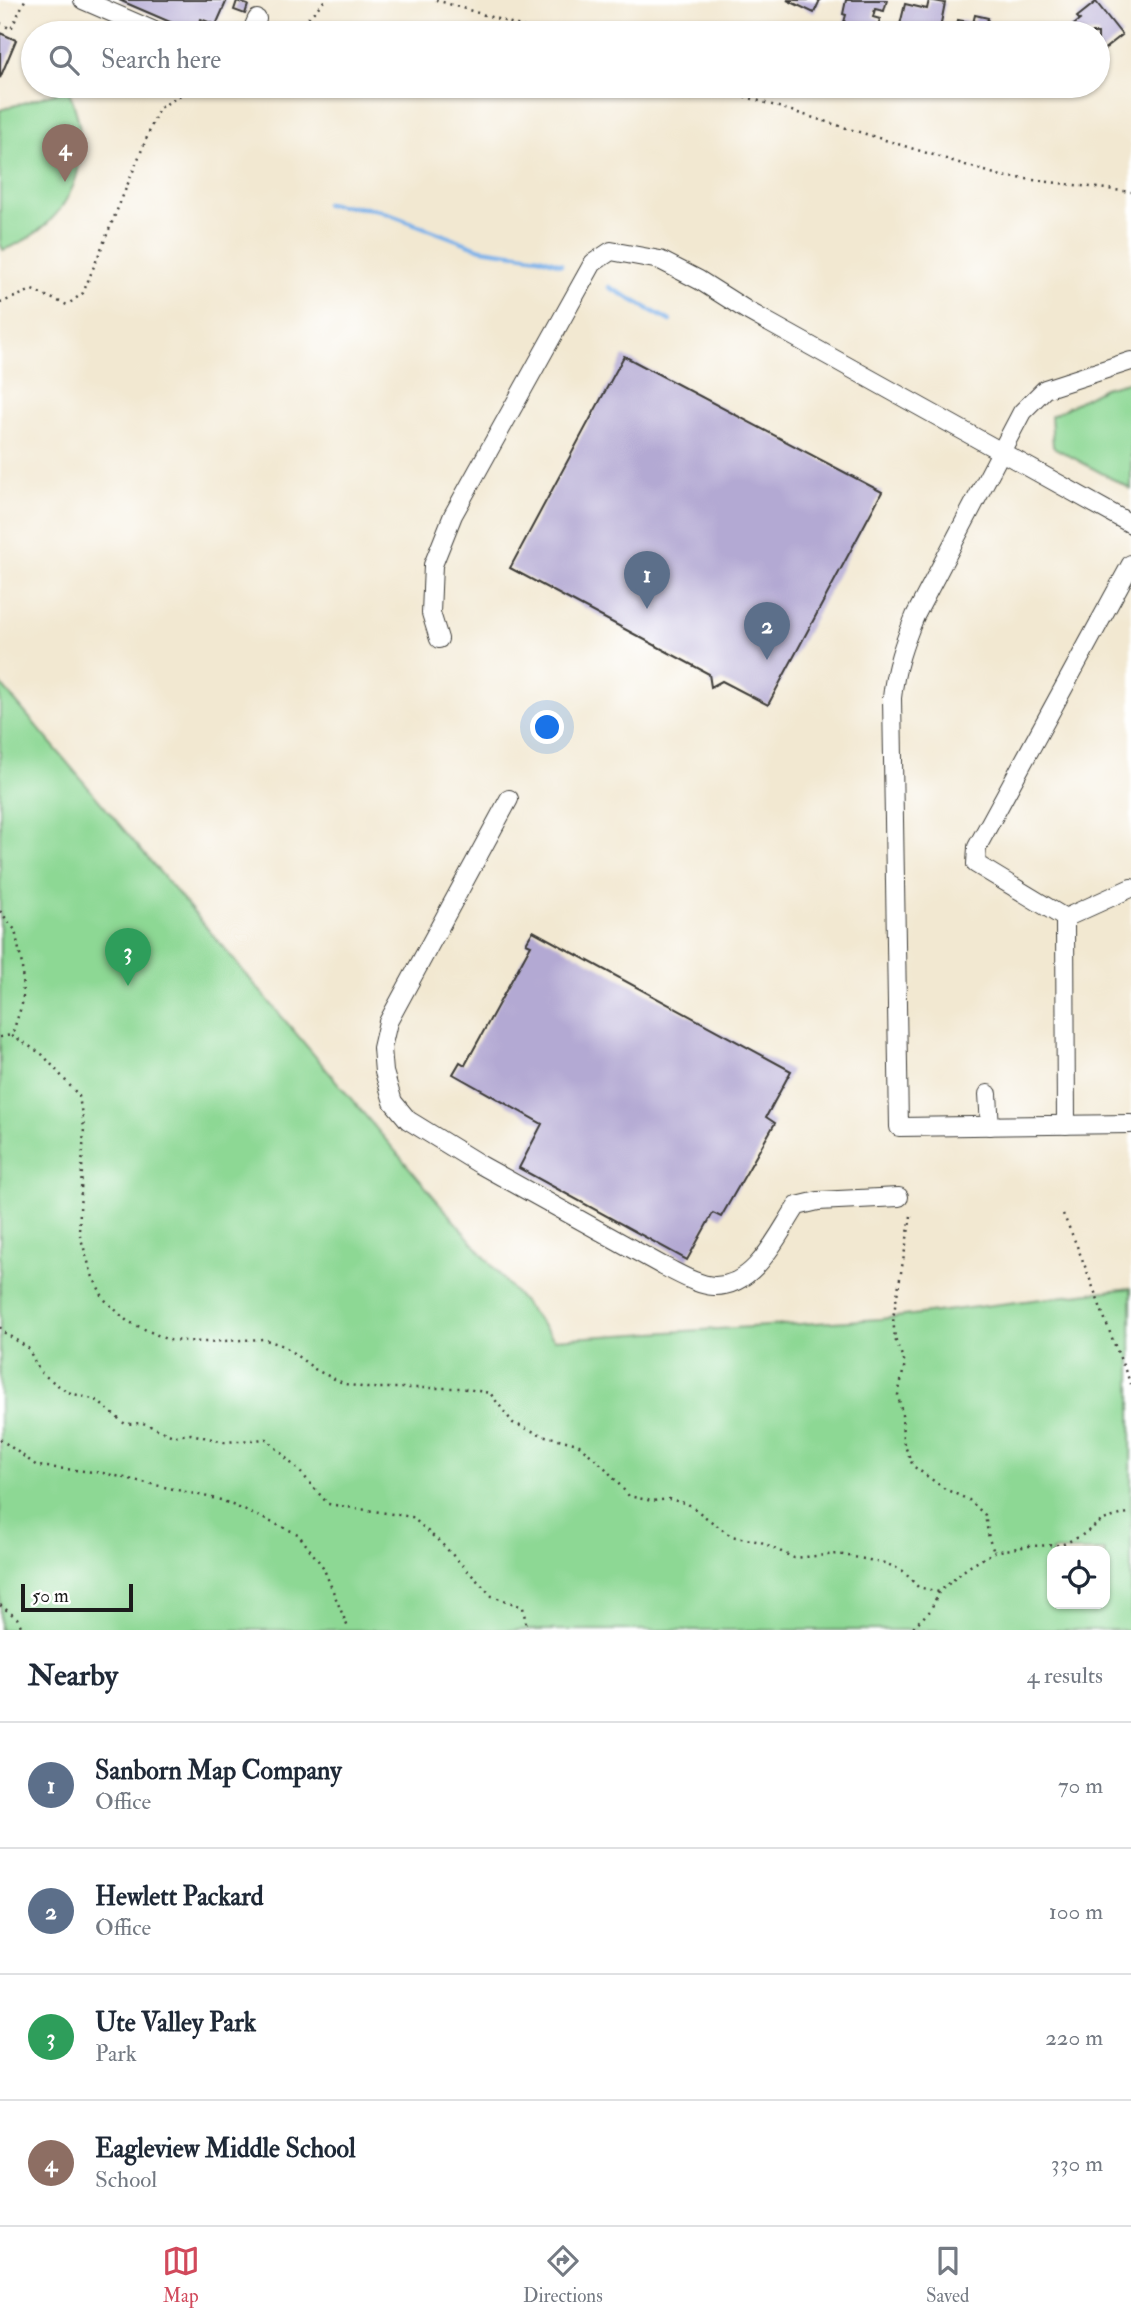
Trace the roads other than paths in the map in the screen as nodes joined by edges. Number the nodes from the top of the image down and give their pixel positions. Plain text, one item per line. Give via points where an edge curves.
1 (83, 0) edge
2 (131, 21) edge
3 (1131, 361) edge
4 (1000, 451) junction
5 (1131, 524) edge
6 (1131, 564) edge
7 (439, 639) dead end
8 (509, 799) dead end
9 (1131, 888) edge
10 (1065, 918) junction
11 (988, 1094) dead end
12 (1073, 1124) junction
13 (1131, 1124) edge
14 (990, 1126) junction
15 (899, 1197) dead end

1 - 2 street
3 - 4 street via 1045,389 1022,412
4 - 5 street
4 - 7 street via 660,260 611,251 593,263 453,515 433,565 431,613
4 - 14 street via 915,616 901,649 892,698 899,1127
6 - 10 street via 977,847 976,864
8 - 15 street via 388,1022 382,1048 384,1072 393,1102 408,1120 663,1266 712,1286 732,1283 748,1273 797,1206
9 - 10 street
10 - 12 street
11 - 14 street
12 - 13 street
12 - 14 street

